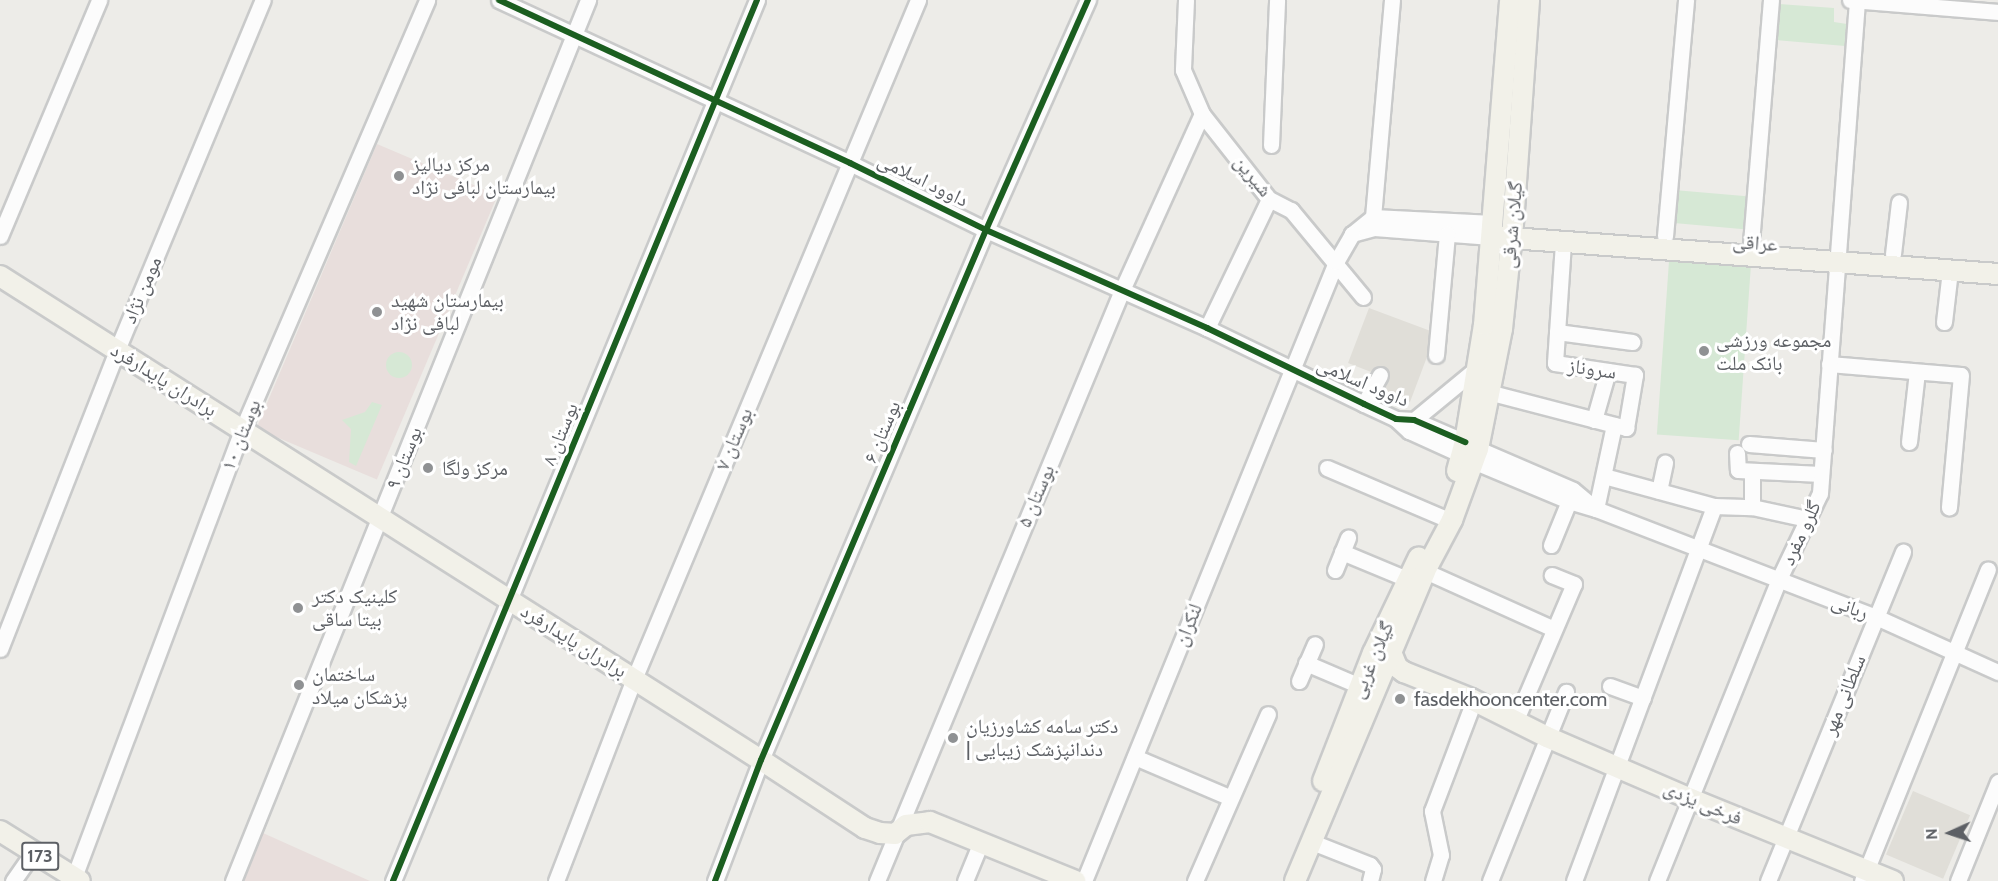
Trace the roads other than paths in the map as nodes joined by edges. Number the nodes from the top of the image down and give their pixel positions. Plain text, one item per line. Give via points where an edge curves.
1 (99, 0) edge
2 (263, 0) edge
3 (427, 0) edge
4 (499, 0) edge
5 (588, 0) edge
6 (757, 0) edge
7 (918, 0) edge
8 (1088, 0) edge
9 (1186, 0) edge
10 (1277, 0) edge
11 (1392, 0) edge
12 (1510, 0) edge
13 (1529, 0) edge
14 (1686, 0) edge
15 (1771, 0) edge
16 (1850, 0) edge
17 (1857, 0) edge
18 (1921, 3) edge
19 (1998, 12) edge
20 (573, 35) junction
21 (1513, 92) junction
22 (716, 101) junction
23 (1202, 114) junction
24 (1271, 145) dead end
25 (850, 163) junction
26 (1269, 199) junction
27 (1899, 202) dead end
28 (1373, 217) junction
29 (986, 230) junction
30 (1502, 230) junction
31 (1446, 233) junction
32 (1352, 234) junction
33 (0, 236) edge
34 (1665, 236) junction
35 (1563, 242) junction
36 (1751, 243) junction
37 (1893, 254) junction
38 (1838, 256) junction
39 (1336, 262) junction
40 (1998, 262) edge
41 (1950, 270) junction
42 (1998, 274) edge
43 (0, 276) edge
44 (1122, 290) junction
45 (1363, 297) dead end
46 (1944, 322) dead end
47 (1207, 328) junction
48 (1557, 332) junction
49 (1632, 342) dead end
50 (117, 350) junction
51 (1436, 355) dead end
52 (1829, 364) junction
53 (1477, 368) junction
54 (1292, 369) junction
55 (1608, 371) junction
56 (1917, 372) junction
57 (1380, 375) dead end
58 (1488, 392) junction
59 (1364, 404) junction
60 (1396, 419) junction
61 (1414, 420) junction
62 (1594, 420) junction
63 (1614, 425) junction
64 (242, 430) junction
65 (1909, 442) dead end
66 (1824, 450) junction
67 (1470, 452) junction
68 (1665, 463) dead end
69 (1326, 468) dead end
70 (1752, 471) junction
71 (1821, 474) junction
72 (1604, 476) junction
73 (1659, 491) junction
74 (1569, 501) junction
75 (1714, 506) junction
76 (1752, 507) junction
77 (1949, 507) dead end
78 (1596, 509) junction
79 (1442, 517) junction
80 (381, 518) junction
81 (1807, 519) junction
82 (1348, 538) dead end
83 (1551, 545) dead end
84 (1699, 549) junction
85 (1342, 552) junction
86 (1903, 552) dead end
87 (1988, 569) dead end
88 (1335, 570) dead end
89 (1416, 575) junction
90 (1552, 575) dead end
91 (1779, 579) junction
92 (510, 600) junction
93 (1876, 617) junction
94 (1554, 629) junction
95 (1315, 644) dead end
96 (0, 649) edge
97 (1954, 652) junction
98 (1384, 655) junction
99 (1306, 663) junction
100 (1998, 672) edge
101 (634, 679) junction
102 (1299, 681) dead end
103 (1368, 681) junction
104 (1610, 686) dead end
105 (1566, 692) dead end
106 (1643, 698) junction
107 (1470, 711) junction
108 (1268, 714) dead end
109 (1515, 722) junction
110 (1547, 737) junction
111 (1135, 757) junction
112 (761, 760) junction
113 (1617, 766) junction
114 (1998, 782) edge
115 (1231, 798) junction
116 (1691, 799) junction
117 (0, 831) edge
118 (895, 834) junction
119 (1786, 837) junction
120 (981, 842) junction
121 (1312, 842) junction
122 (33, 852) junction
123 (1864, 876) edge
124 (77, 879) edge
125 (13, 881) edge
126 (233, 881) edge
127 (393, 881) edge
128 (556, 881) edge
129 (715, 881) edge
130 (877, 881) edge
131 (965, 881) edge
132 (1075, 881) edge
133 (1084, 881) edge
134 (1195, 881) edge
135 (1284, 881) edge
136 (1295, 881) edge
137 (1370, 881) edge
138 (1432, 881) edge
139 (1490, 881) edge
140 (1574, 881) edge
141 (1656, 881) edge
142 (1768, 881) edge
143 (1893, 881) edge
144 (1958, 881) edge

1 - 33 street
2 - 50 street, مومن نژاد
3 - 64 street, بوستان ۱۰
4 - 20 street, داوود اسلامی
5 - 20 street, بوستان ۹
6 - 22 street, بوستان ۸
7 - 25 street, بوستان ۷
8 - 29 street, بوستان ۶
9 - 23 street, شیرین via 1183,70
10 - 24 street
11 - 28 street
12 - 21 main road, گیلان شرقی
13 - 21 main road, گیلان شرقی
14 - 34 street
15 - 36 street
16 - 17 street
17 - 18 street
17 - 38 street, گلرو مفرد
18 - 19 street
20 - 22 street, داوود اسلامی
20 - 80 street, بوستان ۹
21 - 30 main road, گیلان شرقی
22 - 25 street, داوود اسلامی
22 - 92 street, بوستان ۸
23 - 26 street, شیرین
23 - 44 street, بوستان ۵
25 - 29 street, داوود اسلامی
25 - 101 street, بوستان ۷
26 - 39 street, شیرین via 1292,210
26 - 47 street
27 - 37 street
28 - 30 street, عراقی
28 - 32 street
29 - 44 street, داوود اسلامی
29 - 112 street, بوستان ۶
30 - 31 street, عراقی
30 - 34 main road, عراقی
30 - 35 main road, عراقی
30 - 53 main road, گیلان شرقی
30 - 58 main road, گیلان شرقی via 1502,329
31 - 32 street, عراقی via 1374,228
31 - 51 street
32 - 39 street, لنکران
34 - 36 main road, عراقی
35 - 38 main road, عراقی
35 - 48 street, سروناز
36 - 38 main road, عراقی
37 - 38 main road, عراقی
37 - 40 main road, عراقی
38 - 41 main road, عراقی
38 - 52 street, گلرو مفرد
39 - 45 street, شیرین
39 - 54 street, لنکران
41 - 42 main road, عراقی
41 - 46 street
43 - 50 main road, برادران پایدارفرد
44 - 47 street, داوود اسلامی
44 - 118 street, بوستان ۵
47 - 54 street, داوود اسلامی
48 - 49 street
48 - 55 street, سروناز via 1555,363
50 - 64 main road, برادران پایدارفرد
50 - 96 street, مومن نژاد
52 - 56 street
52 - 66 street, گلرو مفرد
53 - 61 street
53 - 67 main road, گیلان شرقی
54 - 59 street, داوود اسلامی
54 - 111 street, لنکران
55 - 62 street
55 - 63 street, سروناز via 1635,375 1626,428
56 - 65 street
56 - 77 street via 1961,375
57 - 59 street
58 - 62 street
58 - 67 main road, گیلان شرقی
59 - 60 street, داوود اسلامی
60 - 61 street, داوود اسلامی
60 - 67 street, داوود اسلامی via 1409,431
61 - 67 street, داوود اسلامی
62 - 63 street
63 - 72 street
64 - 80 main road, برادران پایدارفرد
64 - 124 street, بوستان ۱۰
66 - 70 street via 1743,449 1738,470
66 - 71 street, گلرو مفرد
67 - 74 street, داوود اسلامی
67 - 78 street, داوود اسلامی via 1573,490
67 - 79 main road, گیلان غربی
67 - 89 main road, گیلان غربی via 1452,520
68 - 73 street
69 - 79 street
70 - 71 street
70 - 76 street
71 - 81 street, گلرو مفرد via 1820,493
72 - 73 street
72 - 78 street
73 - 75 street
74 - 78 street, داوود اسلامی
74 - 83 street
75 - 76 street
75 - 84 street
76 - 81 street
78 - 84 street, داوود اسلامی
79 - 89 main road, گیلان غربی
80 - 92 main road, برادران پایدارفرد
80 - 126 street, بوستان ۹
81 - 91 street, گلرو مفرد
82 - 85 street
84 - 91 street, ربانی
84 - 106 street
85 - 88 street
85 - 89 street
86 - 93 street, سلطانی مهر
87 - 97 street
89 - 94 street
89 - 98 main road, گیلان غربی
90 - 94 street via 1574,584
91 - 93 street, ربانی
91 - 116 street, گلرو مفرد
92 - 101 main road, برادران پایدارفرد
92 - 127 street, بوستان ۸
93 - 97 street, ربانی
93 - 119 street, سلطانی مهر
94 - 109 street
95 - 99 street
97 - 100 street, ربانی
97 - 123 street
98 - 103 main road, گیلان غربی
98 - 109 main road, فرخی یزدی via 1404,672
99 - 102 street
99 - 103 street
101 - 112 main road, برادران پایدارفرد
101 - 128 street, بوستان ۷
103 - 107 main road, فرخی یزدی via 1401,684
103 - 121 main road, گیلان غربی
103 - 135 main road, گیلان غربی
104 - 106 street
105 - 110 street
106 - 113 street
107 - 109 main road, فرخی یزدی
107 - 138 street via 1432,811 1441,855
108 - 115 street
109 - 110 main road, فرخی یزدی
110 - 113 main road, فرخی یزدی
110 - 139 street
111 - 115 street
111 - 133 street, لنکران
112 - 118 main road, برادران پایدارفرد via 865,828
112 - 129 street, بوستان ۶
113 - 116 main road, فرخی یزدی
113 - 140 street
114 - 144 street
115 - 134 street
116 - 119 main road, فرخی یزدی
116 - 141 street, گلرو مفرد
117 - 122 main road, 173
118 - 120 main road via 906,825 930,822
118 - 130 street, بوستان ۵
119 - 123 main road, فرخی یزدی
119 - 142 street, سلطانی مهر
120 - 131 street
120 - 132 main road
121 - 136 main road, گیلان غربی
121 - 137 street via 1370,865
122 - 124 main road, 173
122 - 125 street
123 - 143 main road, فرخی یزدی

